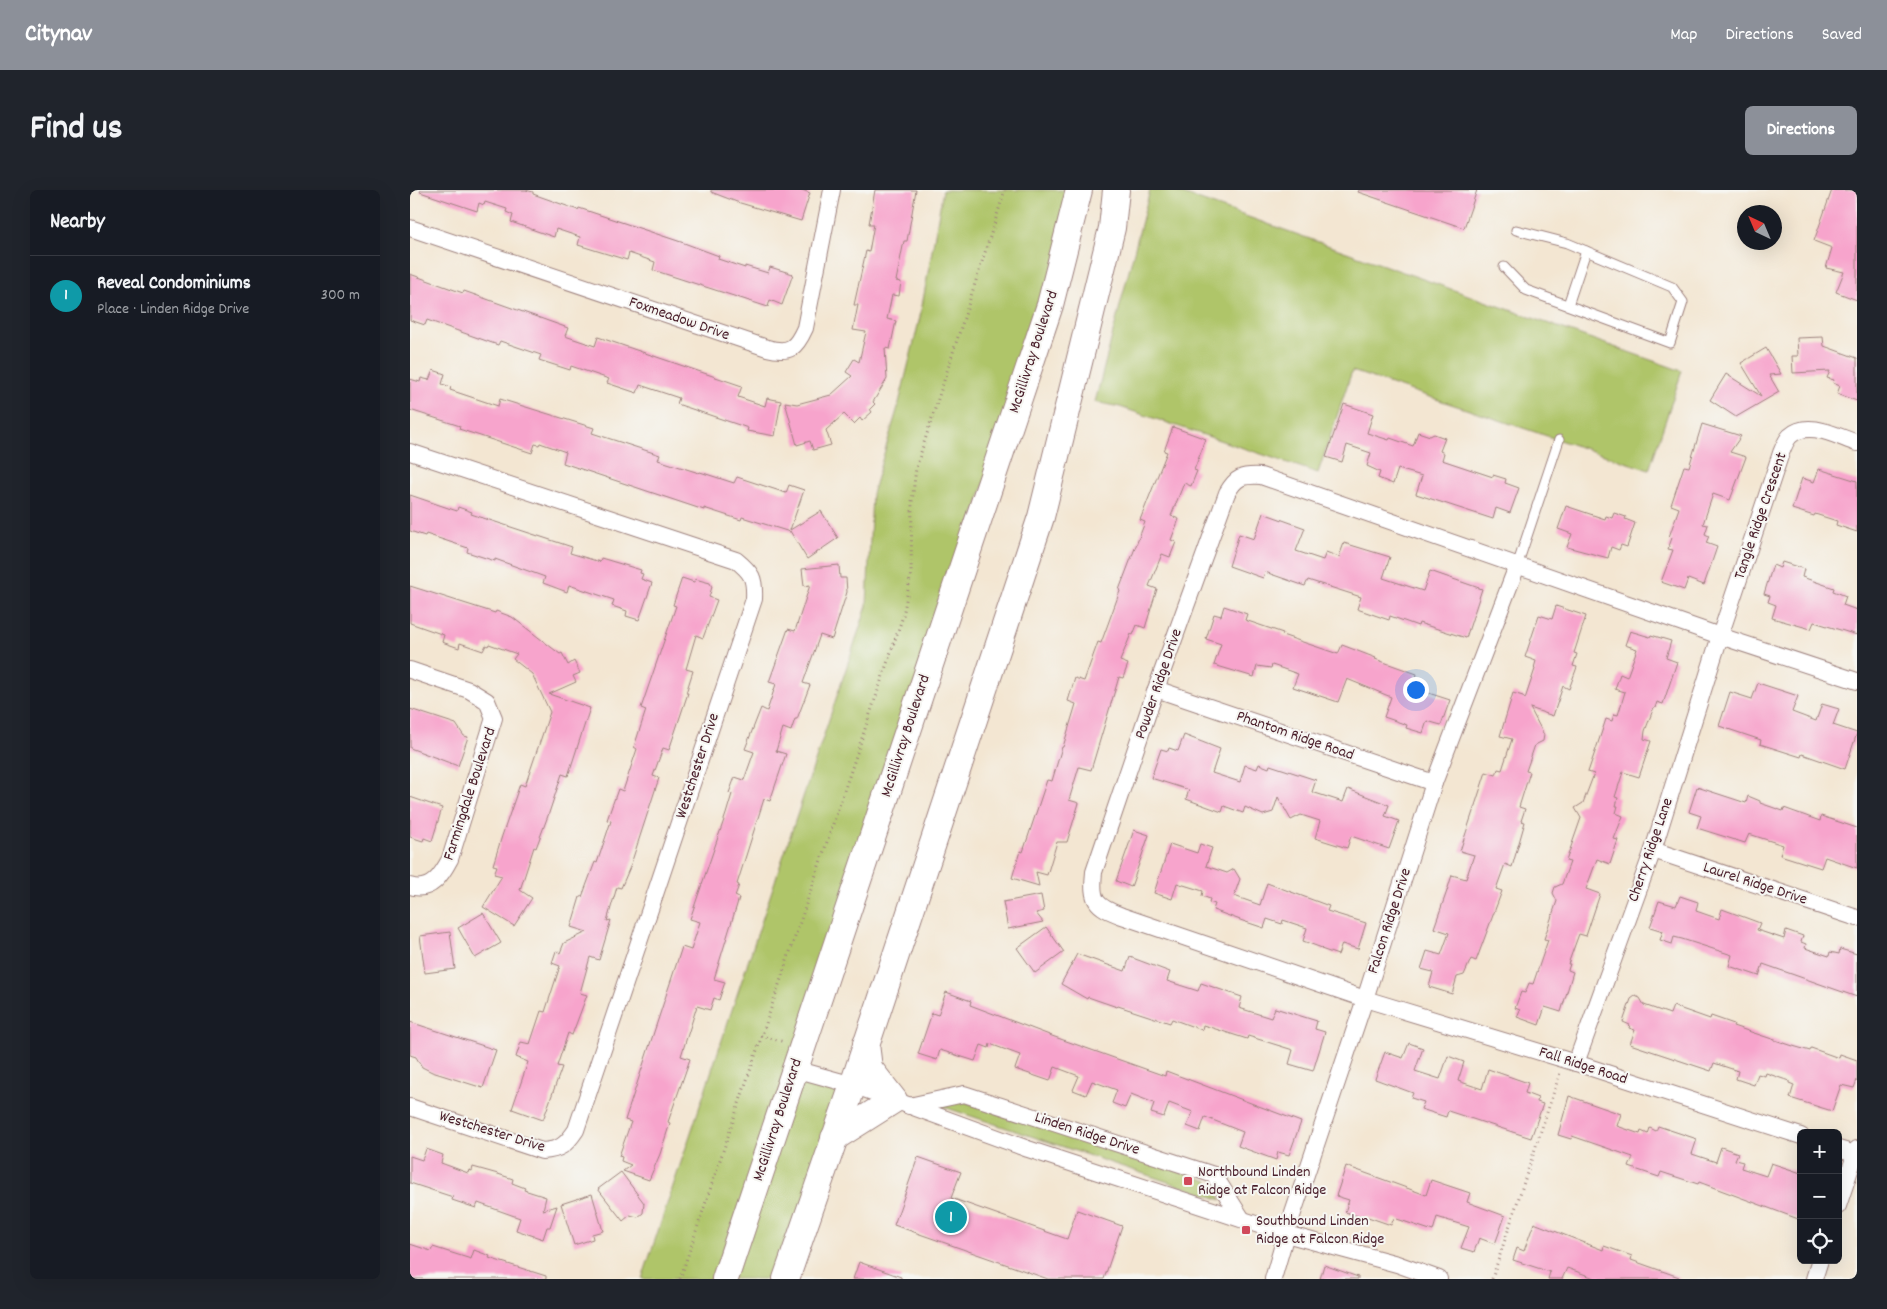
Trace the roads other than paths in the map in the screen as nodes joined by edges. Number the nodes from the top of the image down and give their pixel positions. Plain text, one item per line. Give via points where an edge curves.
1 (832, 190) edge
2 (1079, 190) edge
3 (1116, 190) edge
4 (410, 228) edge
5 (1516, 230) dead end
6 (1586, 251) junction
7 (1504, 267) dead end
8 (1568, 305) junction
9 (1559, 440) dead end
10 (1857, 443) edge
11 (410, 452) edge
12 (1517, 566) junction
13 (1720, 636) junction
14 (410, 670) edge
15 (1857, 681) edge
16 (1156, 689) junction
17 (1434, 783) junction
18 (1653, 850) junction
19 (410, 886) edge
20 (1857, 918) edge
21 (1365, 999) junction
22 (866, 1044) junction
23 (1576, 1063) junction
24 (794, 1070) junction
25 (853, 1084) junction
26 (901, 1103) junction
27 (410, 1107) edge
28 (1797, 1135) edge
29 (834, 1138) junction
30 (1842, 1150) edge
31 (1856, 1152) edge
32 (1842, 1194) edge
33 (1242, 1219) junction
34 (1286, 1234) junction
35 (1819, 1264) edge
36 (725, 1279) edge
37 (786, 1279) edge
38 (1273, 1279) edge
39 (1439, 1279) edge
40 (1814, 1279) edge

1 - 4 street, Foxmeadow Drive via 805,328 791,349 780,351
2 - 24 main road, McGillivray Boulevard via 1050,305
3 - 22 main road via 1112,228 1041,517
5 - 6 lane
6 - 8 lane
6 - 8 lane via 1672,287 1683,302 1670,343
7 - 8 lane via 1526,290
9 - 12 lane
10 - 13 street, Tangle Ridge Crescent via 1817,430 1803,429 1789,436
11 - 27 street, Westchester Drive via 736,560 752,576 755,585 754,599 576,1130 568,1142 556,1150 542,1151
12 - 13 street
12 - 16 street, Powder Ridge Drive via 1261,476 1246,476 1234,482 1227,493
12 - 17 street, Falcon Ridge Drive
13 - 15 street
13 - 18 street, Cherry Ridge Lane
14 - 19 street, Farmingdale Boulevard via 469,690 487,701 494,718 450,859 441,876 428,886
16 - 17 street, Phantom Ridge Road
16 - 21 street, Powder Ridge Drive via 1094,872 1092,892 1102,908
17 - 21 street, Falcon Ridge Drive
18 - 20 street, Laurel Ridge Drive
18 - 23 street, Cherry Ridge Lane
21 - 23 street, Fall Ridge Road
21 - 34 street, Falcon Ridge Drive
22 - 25 main road
22 - 26 main road via 869,1068
23 - 28 street, Fall Ridge Road
24 - 25 street, Linden Ridge Drive
24 - 36 main road, McGillivray Boulevard
25 - 26 street, Linden Ridge Drive
25 - 29 main road
26 - 29 main road
26 - 33 street, Linden Ridge Drive via 1028,1150
26 - 33 street, Linden Ridge Drive via 964,1094 1214,1175
29 - 37 main road
30 - 31 street
31 - 32 street
33 - 34 street, Linden Ridge Drive
34 - 38 street, Falcon Ridge Drive
34 - 39 street, Linden Ridge Drive via 1397,1264
35 - 40 street

